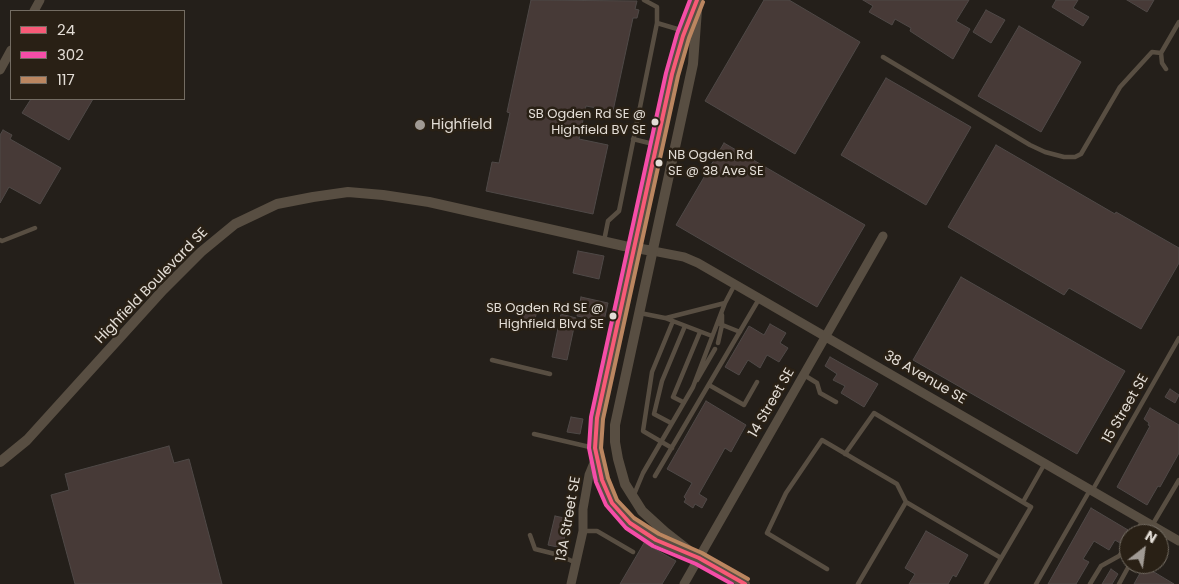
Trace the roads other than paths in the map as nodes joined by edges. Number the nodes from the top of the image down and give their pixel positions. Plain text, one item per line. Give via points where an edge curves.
1 (644, 0) edge
2 (697, 0) edge
3 (1179, 22) edge
4 (657, 23) junction
5 (685, 31) junction
6 (10, 52) edge
7 (1161, 53) junction
8 (883, 57) dead end
9 (1166, 69) dead end
10 (0, 70) edge
11 (633, 139) junction
12 (657, 145) junction
13 (35, 228) dead end
14 (883, 236) dead end
15 (0, 240) edge
16 (604, 241) junction
17 (634, 248) junction
18 (653, 251) junction
19 (735, 284) junction
20 (760, 298) junction
21 (725, 303) junction
22 (640, 313) junction
23 (665, 318) junction
24 (674, 321) junction
25 (720, 324) junction
26 (685, 326) junction
27 (700, 332) junction
28 (740, 332) junction
29 (712, 336) junction
30 (826, 336) junction
31 (1179, 338) edge
32 (718, 343) dead end
33 (715, 349) dead end
34 (492, 360) dead end
35 (550, 374) dead end
36 (804, 375) junction
37 (757, 382) dead end
38 (709, 385) junction
39 (692, 387) junction
40 (704, 394) junction
41 (684, 402) junction
42 (836, 402) dead end
43 (671, 423) junction
44 (534, 434) dead end
45 (661, 441) junction
46 (672, 448) junction
47 (595, 453) junction
48 (845, 454) junction
49 (0, 462) edge
50 (1045, 464) junction
51 (655, 476) dead end
52 (1179, 480) edge
53 (1091, 490) junction
54 (633, 497) junction
55 (906, 502) junction
56 (1023, 502) junction
57 (1143, 520) junction
58 (1140, 524) edge
59 (1149, 524) edge
60 (1153, 524) edge
61 (583, 531) junction
62 (530, 535) dead end
63 (634, 552) dead end
64 (1119, 556) edge
65 (699, 558) junction
66 (1001, 558) junction
67 (576, 563) junction
68 (827, 569) dead end
69 (571, 584) edge
70 (684, 584) edge
71 (745, 584) edge
72 (858, 584) edge
73 (986, 584) edge
74 (1036, 584) edge
75 (1090, 584) edge

1 - 4 lane via 657,7
2 - 5 street
2 - 18 street via 693,64
3 - 7 lane
4 - 5 lane
4 - 11 lane
5 - 12 street
6 - 10 street
7 - 8 lane via 1152,52 1120,87 1081,154 1075,157 1045,152 1030,145
7 - 9 lane
11 - 12 lane
11 - 16 lane via 619,212 608,222
12 - 17 street
13 - 15 lane
14 - 30 street, 14 Street SE
16 - 17 street, Highfield Boulevard SE
16 - 49 street, Highfield Boulevard SE via 429,202 383,195 348,192 278,204 234,224 201,252 27,440
17 - 18 street, Highfield Boulevard SE
17 - 47 street via 597,418
18 - 19 street, 38 Avenue SE via 698,263
18 - 22 street
19 - 20 street, 38 Avenue SE
19 - 21 lane
20 - 28 lane
20 - 30 street, 38 Avenue SE
21 - 23 lane
21 - 25 lane
22 - 23 lane
22 - 54 street via 615,425 618,459 625,484
23 - 24 lane
24 - 26 lane
24 - 45 lane via 652,372 643,430
25 - 28 lane
25 - 29 lane
25 - 32 lane
26 - 27 lane
26 - 43 lane via 662,381 654,414
27 - 29 lane
27 - 41 lane via 673,397
28 - 38 lane
29 - 39 lane
30 - 36 street, 14 Street SE
30 - 50 street, 38 Avenue SE
31 - 53 lane, 15 Street SE
33 - 39 lane
34 - 35 lane
36 - 42 lane via 817,383 820,393
36 - 65 street, 14 Street SE
37 - 38 lane via 744,405
38 - 40 lane
39 - 40 lane
39 - 41 lane
40 - 46 lane
41 - 43 lane
43 - 45 lane
44 - 47 lane
45 - 46 lane
45 - 54 lane
46 - 51 lane
47 - 61 street, 13A Street SE via 583,509
47 - 65 street via 612,503 630,523 656,540
48 - 55 lane via 896,484
48 - 56 lane via 874,413
48 - 68 lane via 822,440 786,493 767,533
50 - 53 street, 38 Avenue SE
50 - 56 lane
52 - 60 lane
53 - 57 street, 38 Avenue SE
53 - 74 lane, 15 Street SE
54 - 65 street via 642,511
55 - 66 lane
55 - 72 lane
56 - 66 lane via 1031,507
57 - 58 lane
57 - 59 street, 38 Avenue SE
61 - 63 lane via 597,532
61 - 67 street, 13A Street SE
62 - 67 lane via 536,549
64 - 75 lane via 1101,566
65 - 70 street, 14 Street SE
65 - 71 street
66 - 73 lane
67 - 69 street, 13A Street SE

